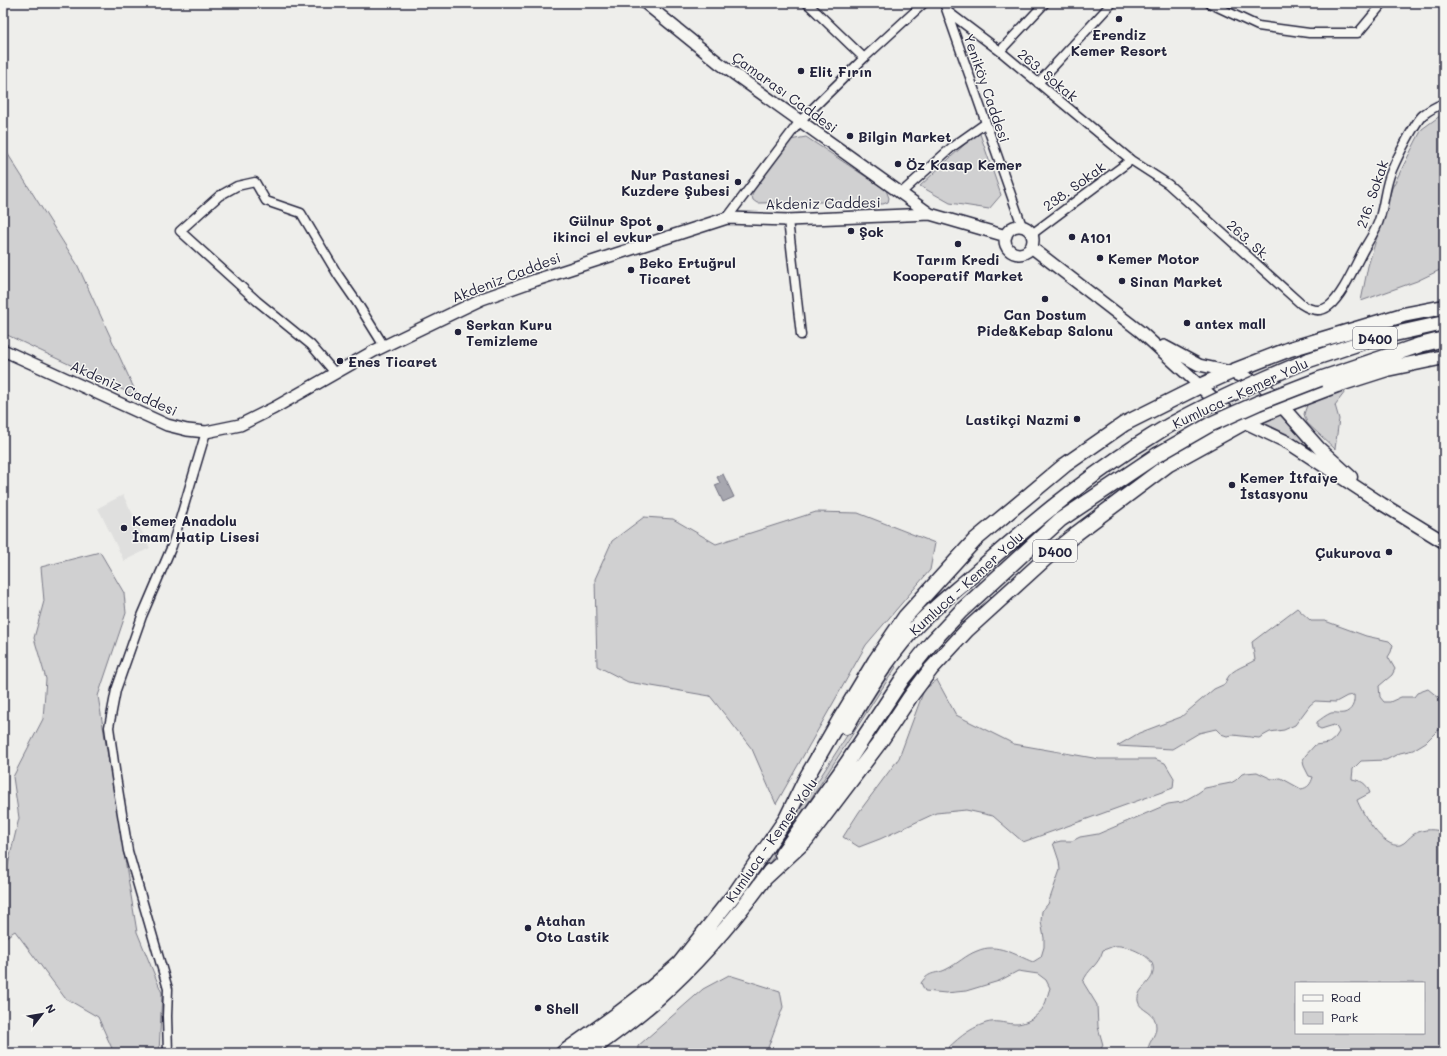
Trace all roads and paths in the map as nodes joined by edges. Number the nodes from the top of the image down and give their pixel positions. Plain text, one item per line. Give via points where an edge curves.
1 (645, 3) edge
2 (808, 3) edge
3 (924, 3) edge
4 (1046, 3) edge
5 (1112, 3) edge
6 (1209, 3) edge
7 (1383, 3) edge
8 (945, 7) edge
9 (1000, 51) junction
10 (864, 58) junction
11 (1038, 83) junction
12 (1444, 103) edge
13 (800, 121) junction
14 (986, 123) junction
15 (1131, 160) junction
16 (901, 193) junction
17 (930, 214) junction
18 (727, 218) junction
19 (788, 220) junction
20 (1022, 226) junction
21 (1032, 234) junction
22 (1006, 236) junction
23 (1031, 247) junction
24 (1347, 282) joint
25 (1444, 307) edge
26 (1444, 323) edge
27 (1141, 332) junction
28 (801, 335) dead end
29 (1444, 339) edge
30 (384, 346) junction
31 (3, 350) edge
32 (1444, 357) edge
33 (1231, 372) junction
34 (336, 373) junction
35 (1200, 386) junction
36 (1282, 406) junction
37 (1245, 422) junction
38 (206, 432) junction
39 (1382, 504) junction
40 (1444, 542) edge
41 (785, 821) junction
42 (765, 878) junction
43 (168, 1053) edge
44 (563, 1053) edge
45 (587, 1053) edge

1 - 13 street, Çamarası Caddesi via 719,63
2 - 10 street
3 - 10 street
4 - 9 street
5 - 11 street
6 - 7 street via 1258,26 1309,33 1358,33
8 - 9 street, 263. Sokak
8 - 14 street, Yeniköy Caddesi
9 - 11 street, 263. Sokak
10 - 13 street
11 - 15 street, 263. Sokak
12 - 24 street, 216. Sokak via 1422,115 1416,125 1387,181 1376,229
13 - 16 street, Çamarası Caddesi
13 - 18 street
14 - 16 street via 952,147
14 - 20 street, Yeniköy Caddesi
15 - 21 street, 238. Sokak
15 - 24 street, 263. Sk. via 1168,184 1308,309 1322,310 1329,306
16 - 17 street, Çamarası Caddesi
17 - 19 street, Akdeniz Caddesi
17 - 22 street, Akdeniz Caddesi
18 - 19 street, Akdeniz Caddesi
18 - 30 street, Akdeniz Caddesi via 488,297
19 - 28 street
20 - 21 street
20 - 22 street via 1009,230
21 - 23 street
22 - 23 street via 1005,243 1014,253 1027,252
23 - 27 street
25 - 33 highway via 1403,315 1290,349
26 - 41 highway, Kumluca - Kemer Yolu / D400, bridge via 1372,339 1309,360 1261,380 1179,420 1105,466 1057,502 912,631 872,685
27 - 33 street via 1199,365
27 - 35 street
29 - 42 highway, Kumluca - Kemer Yolu / D400, bridge via 1320,379 1211,424 1157,455 1060,520 961,611 932,642 903,678 847,763
30 - 34 street, Akdeniz Caddesi
30 - 34 street via 301,213 266,201 255,182 237,186 219,196 180,230 257,301 311,345
31 - 38 street, Akdeniz Caddesi via 167,425
32 - 36 highway, Kumluca - Kemer Yolu / D400 via 1387,369
33 - 35 highway
33 - 36 main road via 1263,386
34 - 38 street, Akdeniz Caddesi via 240,425
35 - 37 main road via 1223,408
35 - 41 highway via 1124,424 1065,465 975,540 905,617 875,661 806,778
36 - 37 highway, Kumluca - Kemer Yolu / D400
36 - 39 main road via 1319,448
37 - 39 main road via 1289,443
37 - 42 highway, Kumluca - Kemer Yolu / D400 via 1169,464 1045,559 967,630 931,669 806,840
38 - 43 street via 172,546 142,616 116,690 109,727 128,851 168,989
39 - 40 main road
41 - 44 highway, Kumluca - Kemer Yolu / D400 via 736,892 679,964 649,990
42 - 45 highway, Kumluca - Kemer Yolu / D400 via 736,916 686,971 657,999

